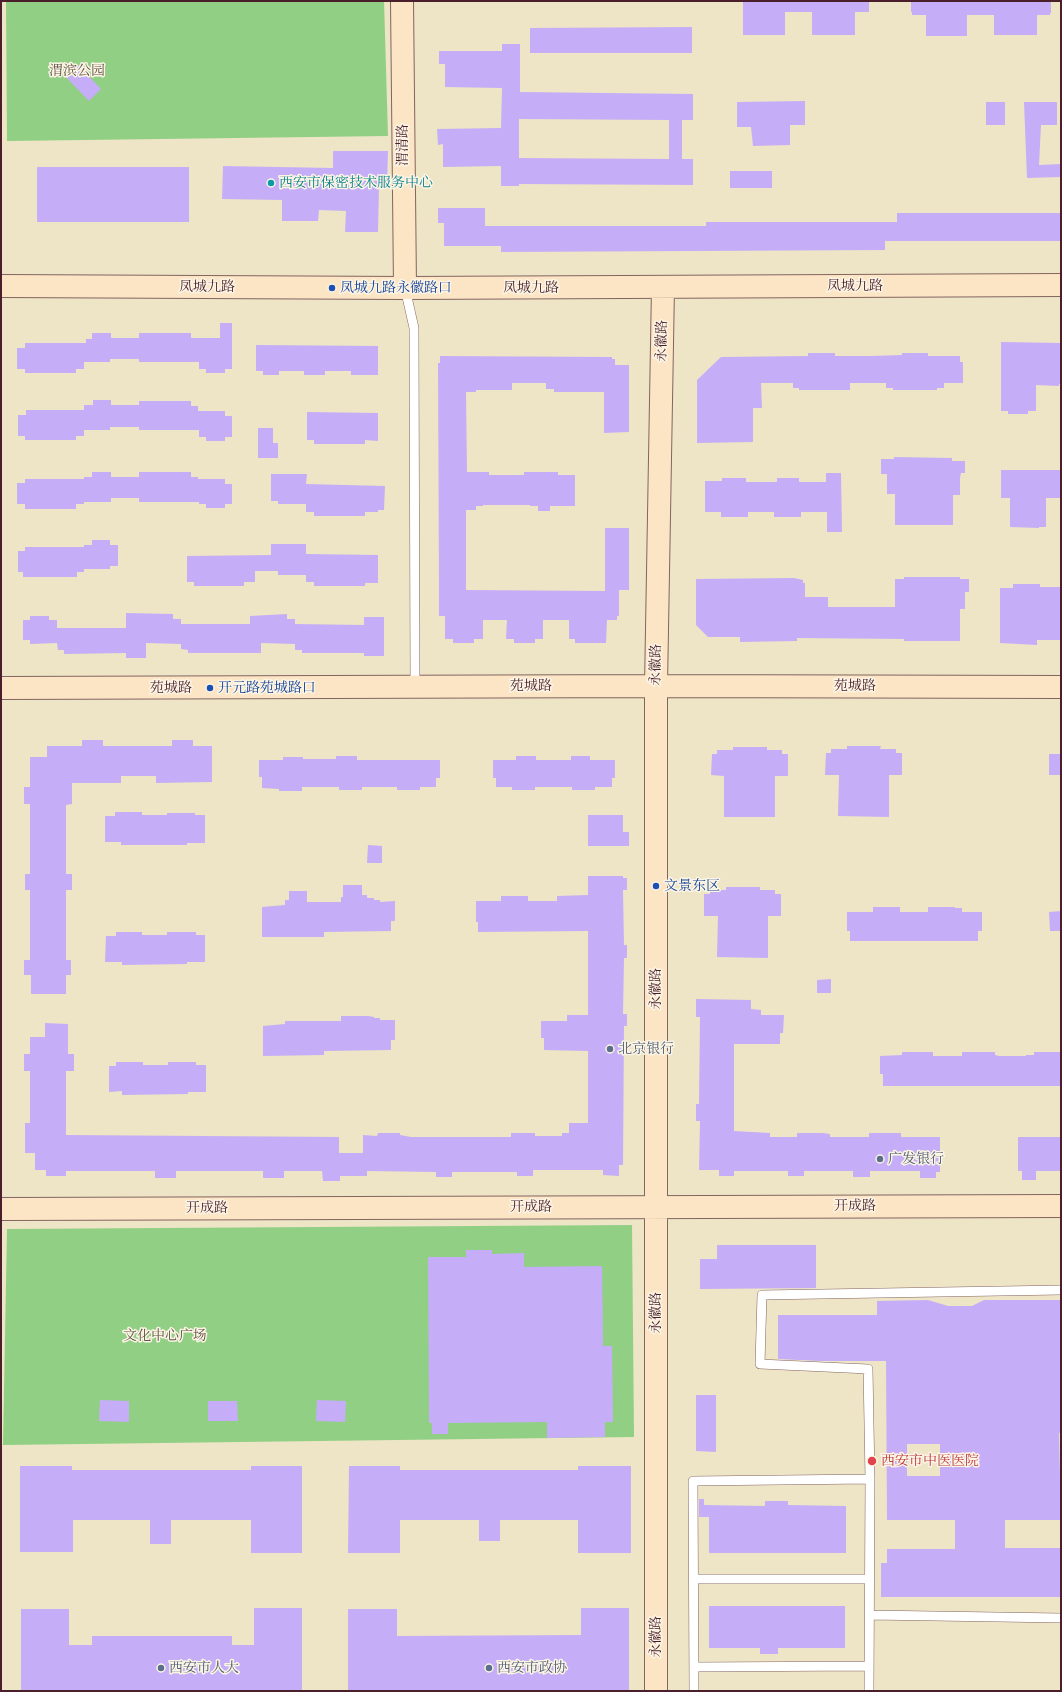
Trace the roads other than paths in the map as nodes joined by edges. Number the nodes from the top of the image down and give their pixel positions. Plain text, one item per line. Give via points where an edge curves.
1 (402, 1) edge
2 (1, 286) edge
3 (1061, 286) edge
4 (663, 287) junction
5 (405, 288) junction
6 (656, 686) junction
7 (415, 687) junction
8 (1061, 687) edge
9 (1, 688) edge
10 (656, 1206) junction
11 (1061, 1206) edge
12 (1, 1209) edge
13 (1061, 1290) edge
14 (870, 1479) junction
15 (694, 1579) junction
16 (870, 1579) junction
17 (870, 1615) junction
18 (1061, 1618) edge
19 (869, 1666) junction
20 (694, 1667) junction
21 (656, 1691) edge
22 (694, 1691) edge
23 (869, 1691) edge

1 - 5 street, 渭清路
2 - 5 street, 凤城九路
3 - 4 street, 凤城九路
4 - 5 street, 凤城九路
4 - 6 street, 永徽路
5 - 7 lane via 414,328
6 - 7 street, 苑城路
6 - 8 street, 苑城路
6 - 10 street, 永徽路
7 - 9 street, 苑城路
10 - 11 street, 开成路
10 - 12 street, 开成路
10 - 21 street, 永徽路
13 - 14 lane via 762,1295 760,1364 868,1369
14 - 15 lane via 694,1481
14 - 16 lane
15 - 16 lane
15 - 20 lane
16 - 17 lane
17 - 18 lane
17 - 19 lane
19 - 20 lane
19 - 23 lane
20 - 22 lane

